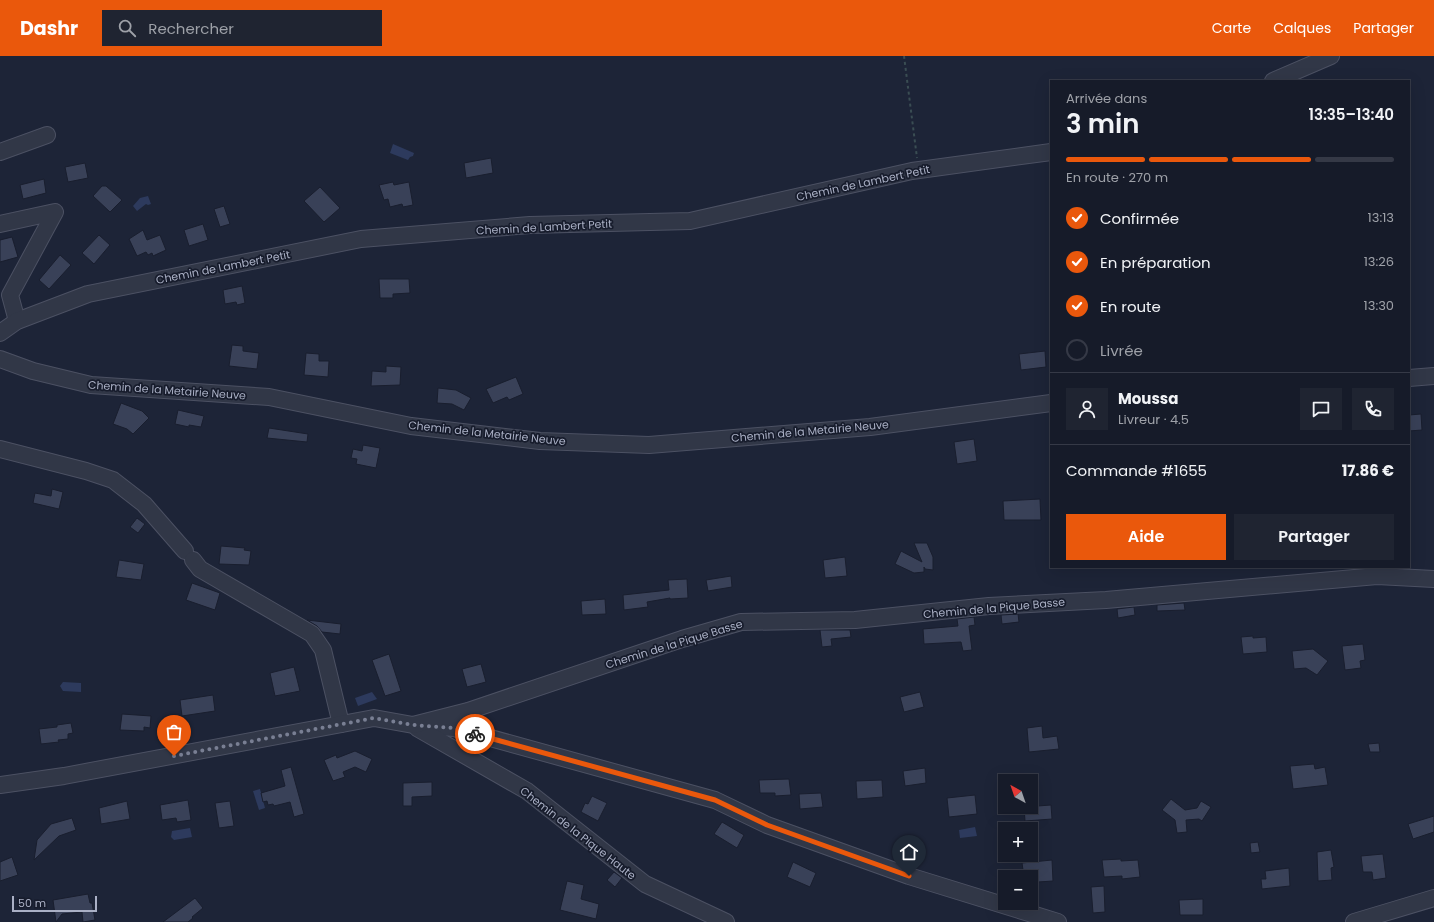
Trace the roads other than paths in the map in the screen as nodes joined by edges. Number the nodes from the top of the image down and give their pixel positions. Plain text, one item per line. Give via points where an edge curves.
1 (1331, 56) edge
2 (1276, 80) edge
3 (47, 135) dead end
4 (0, 152) edge
5 (1050, 152) edge
6 (0, 224) edge
7 (17, 321) junction
8 (0, 333) edge
9 (0, 359) edge
10 (1434, 376) edge
11 (1410, 378) edge
12 (1050, 403) edge
13 (0, 449) edge
14 (1434, 578) edge
15 (341, 724) junction
16 (413, 725) junction
17 (0, 786) edge
18 (1434, 898) edge
19 (726, 922) edge
20 (1058, 922) edge
21 (1354, 922) edge

1 - 2 street
3 - 4 street
5 - 7 street, Chemin de Lambert Petit via 919,170 690,221 530,225 361,239 88,294
6 - 7 street via 55,212 10,295
7 - 8 street, Chemin de Lambert Petit
9 - 12 street, Chemin de la Metairie Neuve via 32,371 90,386 269,397 411,426 540,441 649,445 870,427
10 - 11 street
13 - 15 street via 113,480 144,504 200,569 312,634 323,650
14 - 16 street, Chemin de la Pique Basse via 1377,576 1106,600 989,606 855,620 741,622 682,639 468,711
15 - 16 street, Chemin de la Pique Basse via 374,718
15 - 17 street, Chemin de la Pique Basse
16 - 19 street, Chemin de la Pique Haute via 527,791 645,884
16 - 20 street via 454,728 715,800 767,825 894,871
18 - 21 street

